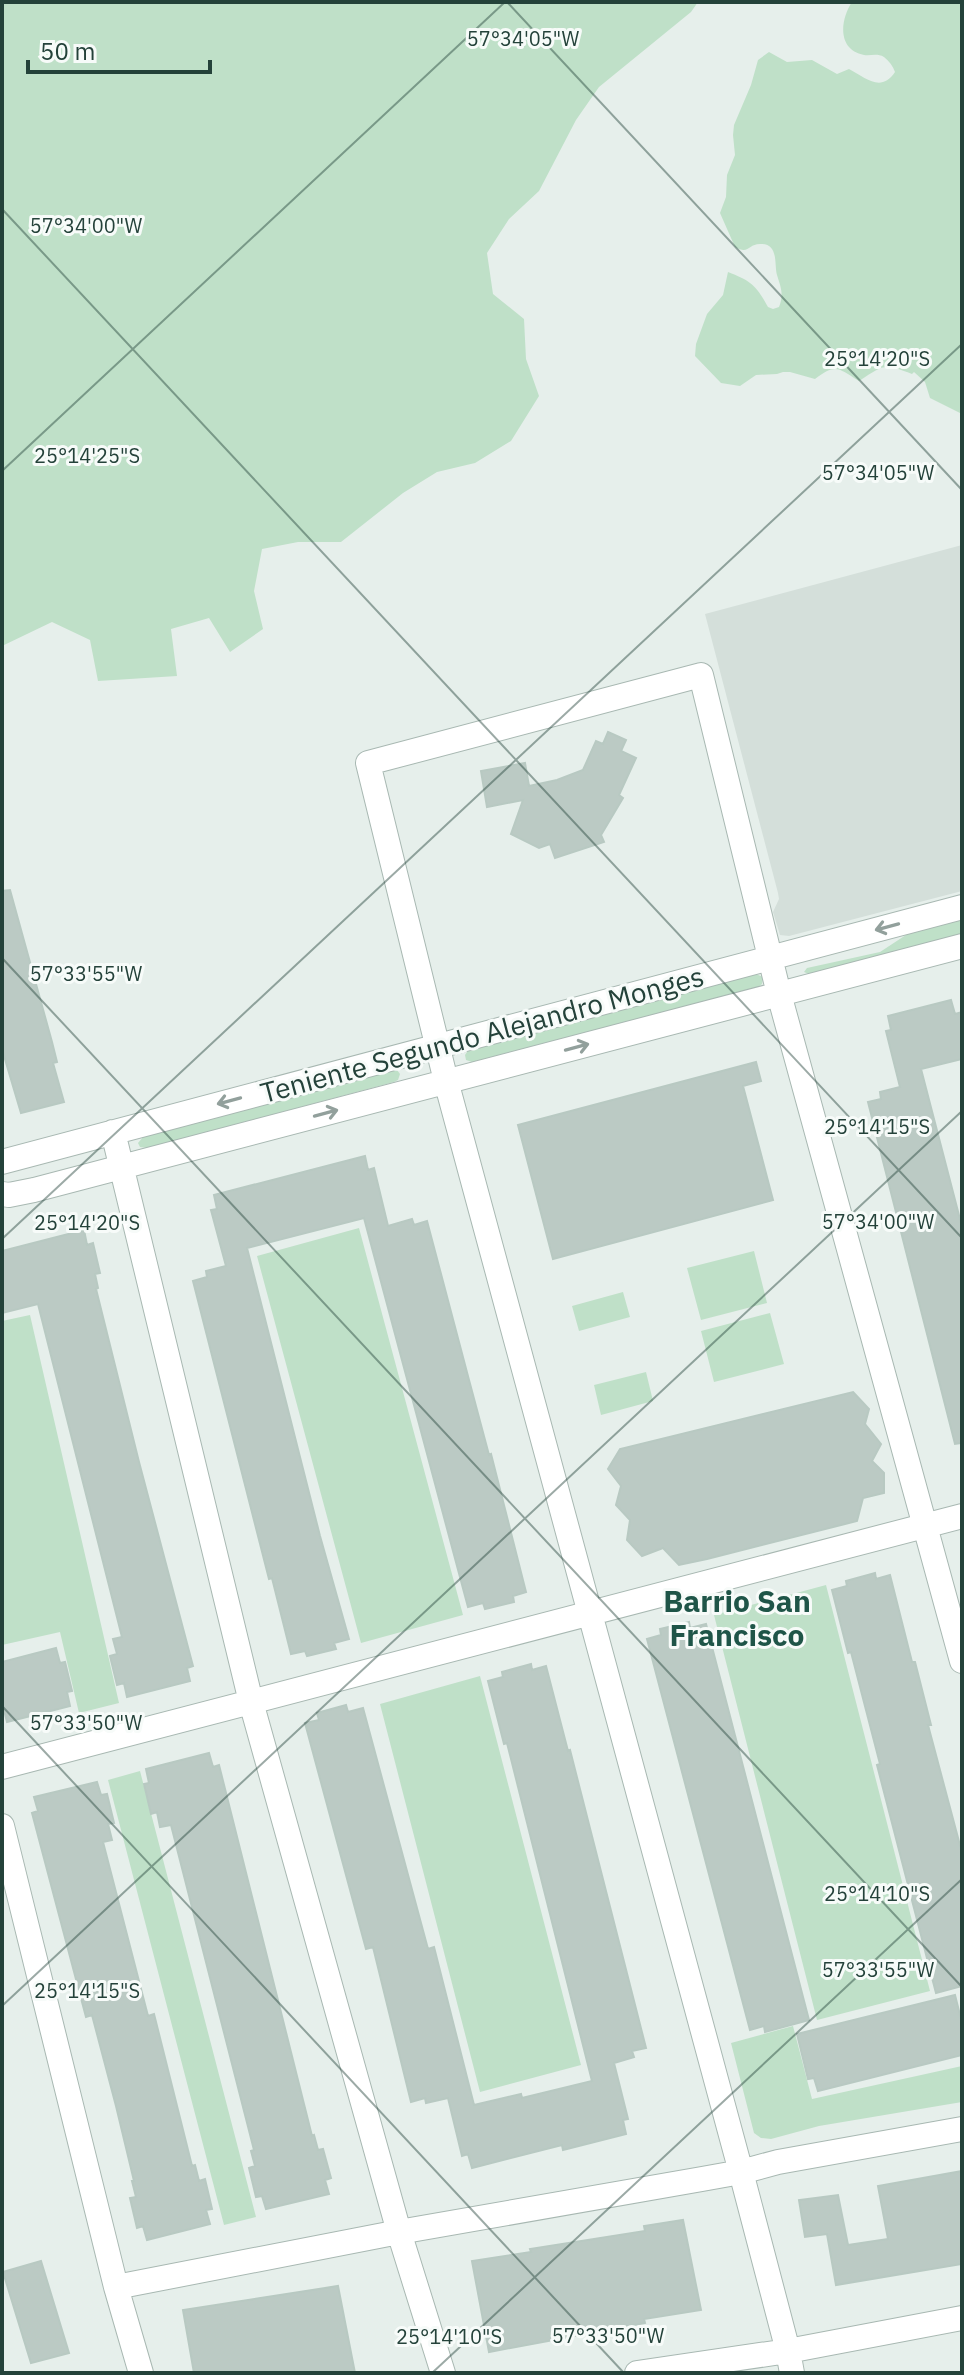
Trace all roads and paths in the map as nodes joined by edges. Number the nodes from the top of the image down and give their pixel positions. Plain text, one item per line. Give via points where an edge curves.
1 (962, 907) edge
2 (962, 946) edge
3 (770, 958) junction
4 (779, 994) junction
5 (437, 1046) junction
6 (446, 1081) junction
7 (113, 1132) junction
8 (13, 1159) edge
9 (122, 1166) junction
10 (2, 1194) edge
11 (962, 1516) edge
12 (926, 1526) junction
13 (588, 1614) junction
14 (962, 1661) edge
15 (251, 1702) junction
16 (2, 1767) edge
17 (2, 1826) edge
18 (962, 2129) edge
19 (741, 2172) junction
20 (399, 2232) junction
21 (116, 2287) junction
22 (962, 2318) edge
23 (790, 2362) edge
24 (141, 2373) edge
25 (443, 2373) edge
26 (637, 2373) edge

1 -> 3 street, Teniente Segundo Alejandro Monges
2 - 4 street, Teniente Segundo Alejandro Monges
3 - 4 street
3 - 5 street, Teniente Segundo Alejandro Monges
3 - 5 street via 701,675 368,763
6 -> 4 street, Teniente Segundo Alejandro Monges
4 - 12 street
5 - 6 street
5 -> 7 street, Teniente Segundo Alejandro Monges
9 -> 6 street, Teniente Segundo Alejandro Monges
6 - 13 street
7 - 8 street, Teniente Segundo Alejandro Monges
7 - 9 street
9 - 10 street, Teniente Segundo Alejandro Monges
9 - 15 street
11 - 12 street
12 - 13 street
12 - 14 street
13 - 15 street
13 - 19 street
15 - 16 street
15 - 20 street
17 - 21 street
18 - 19 street
19 - 20 street
19 - 23 street
20 - 21 street
20 - 25 street
21 - 24 street
22 - 23 street
23 - 26 street

